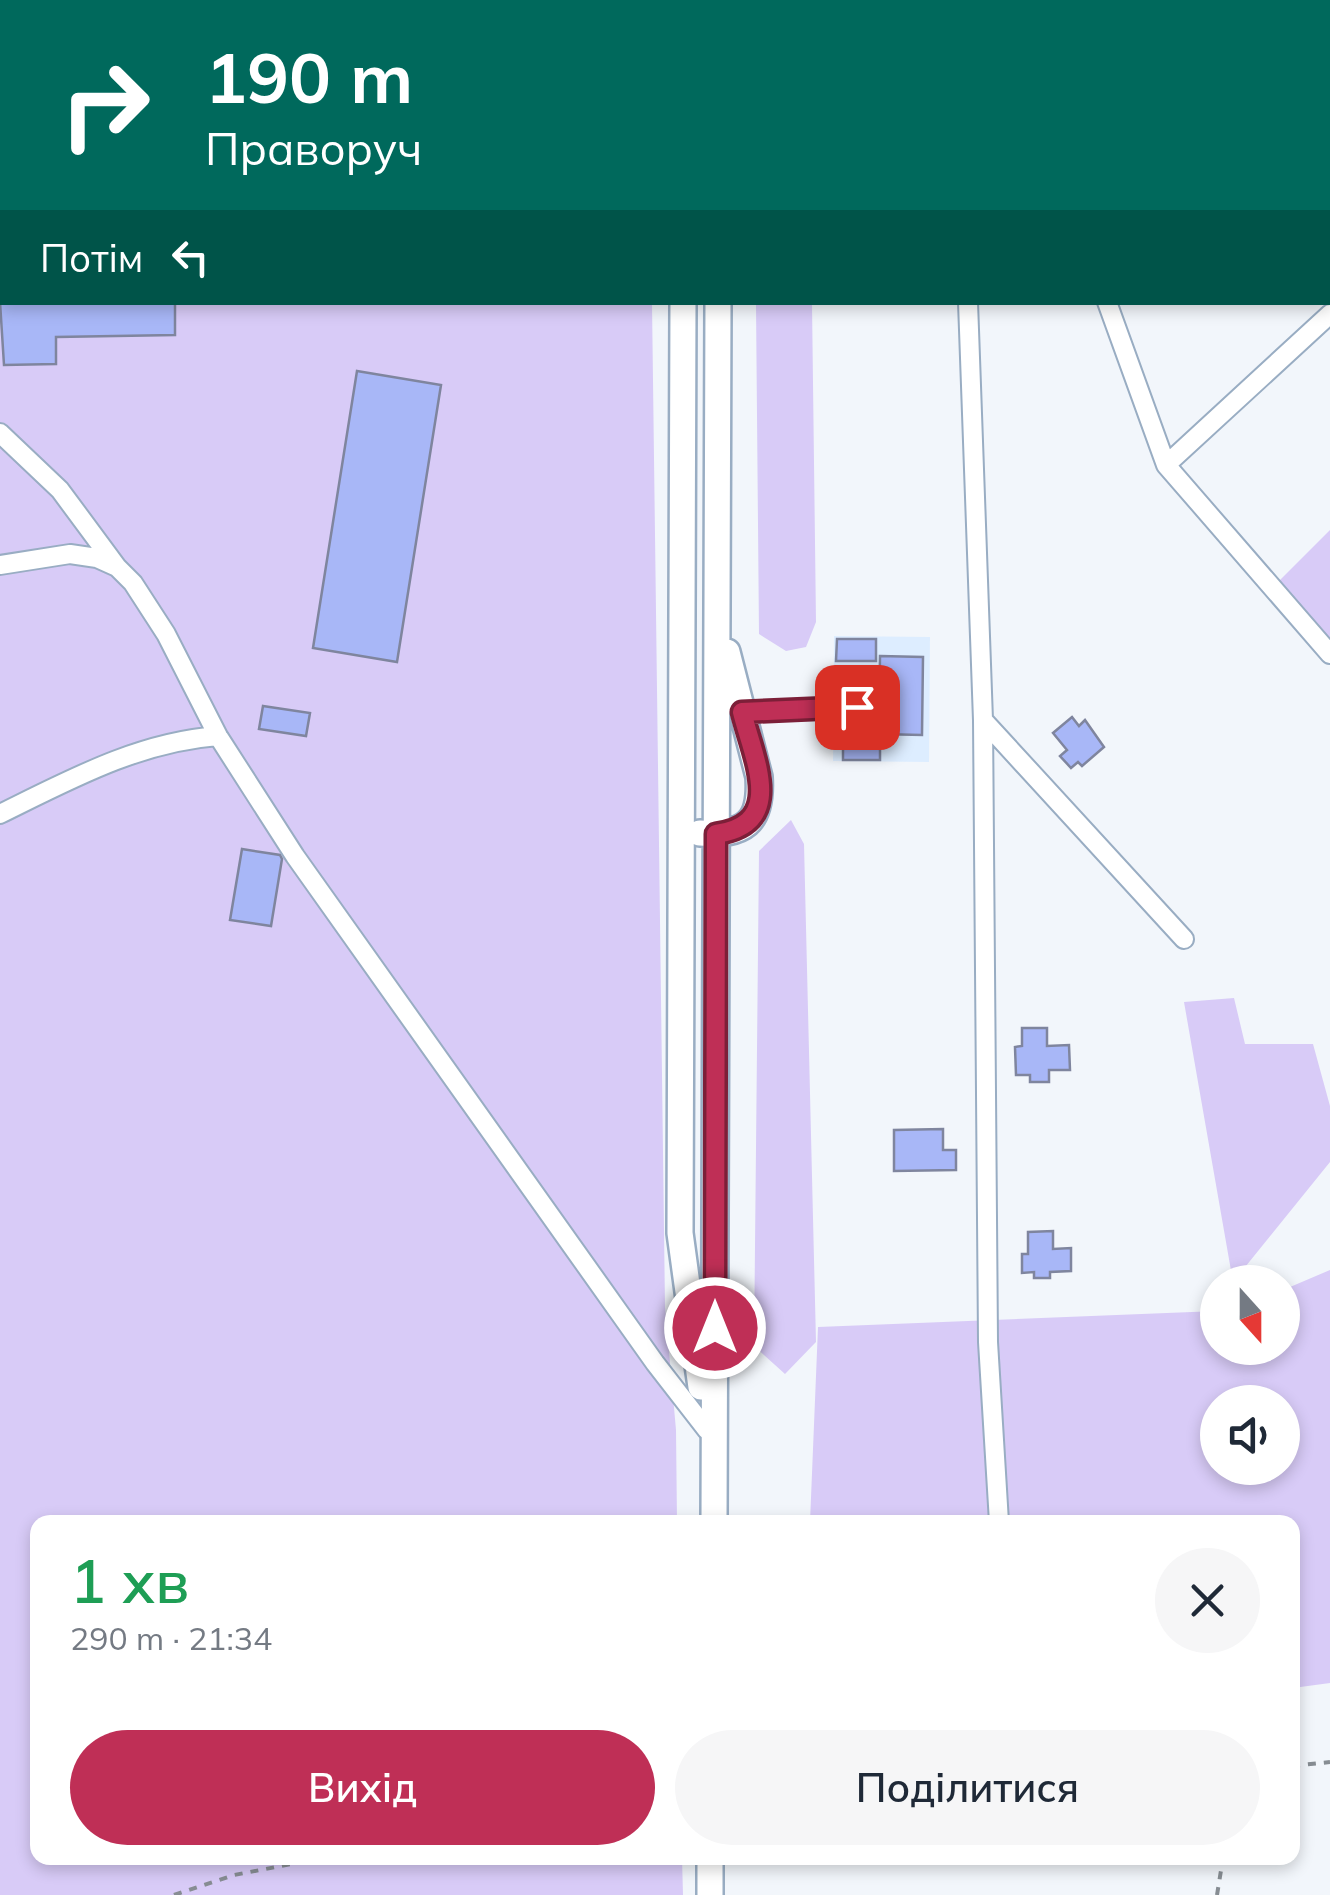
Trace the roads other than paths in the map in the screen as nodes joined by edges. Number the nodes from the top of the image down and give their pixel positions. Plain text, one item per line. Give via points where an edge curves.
1 (683, 305) edge
2 (718, 305) edge
3 (968, 305) edge
4 (1107, 305) edge
5 (1330, 314) edge
6 (0, 433) edge
7 (1166, 464) junction
8 (0, 565) edge
9 (117, 567) junction
10 (717, 614) junction
11 (1330, 654) edge
12 (857, 707) dead end
13 (742, 712) junction
14 (983, 720) junction
15 (218, 736) junction
16 (0, 814) edge
17 (680, 832) junction
18 (716, 834) junction
19 (1184, 939) dead end
20 (707, 1430) junction
21 (714, 1481) junction
22 (714, 1515) edge
23 (998, 1515) edge
24 (710, 1865) edge
25 (710, 1895) edge

1 - 17 highway
2 - 10 highway
3 - 14 street
4 - 7 street
5 - 7 street
6 - 9 street via 60,490
7 - 11 street
8 - 9 street via 70,554
9 - 15 street via 166,634
10 - 13 highway
10 - 18 highway
12 - 13 street
13 - 18 highway via 759,778 758,811 737,831
14 - 19 street
14 - 23 street via 988,1342
15 - 16 street via 176,739
15 - 20 street via 295,856
17 - 18 highway
17 - 20 highway via 680,1233
18 - 21 highway
20 - 21 highway
21 - 22 highway
24 - 25 highway

